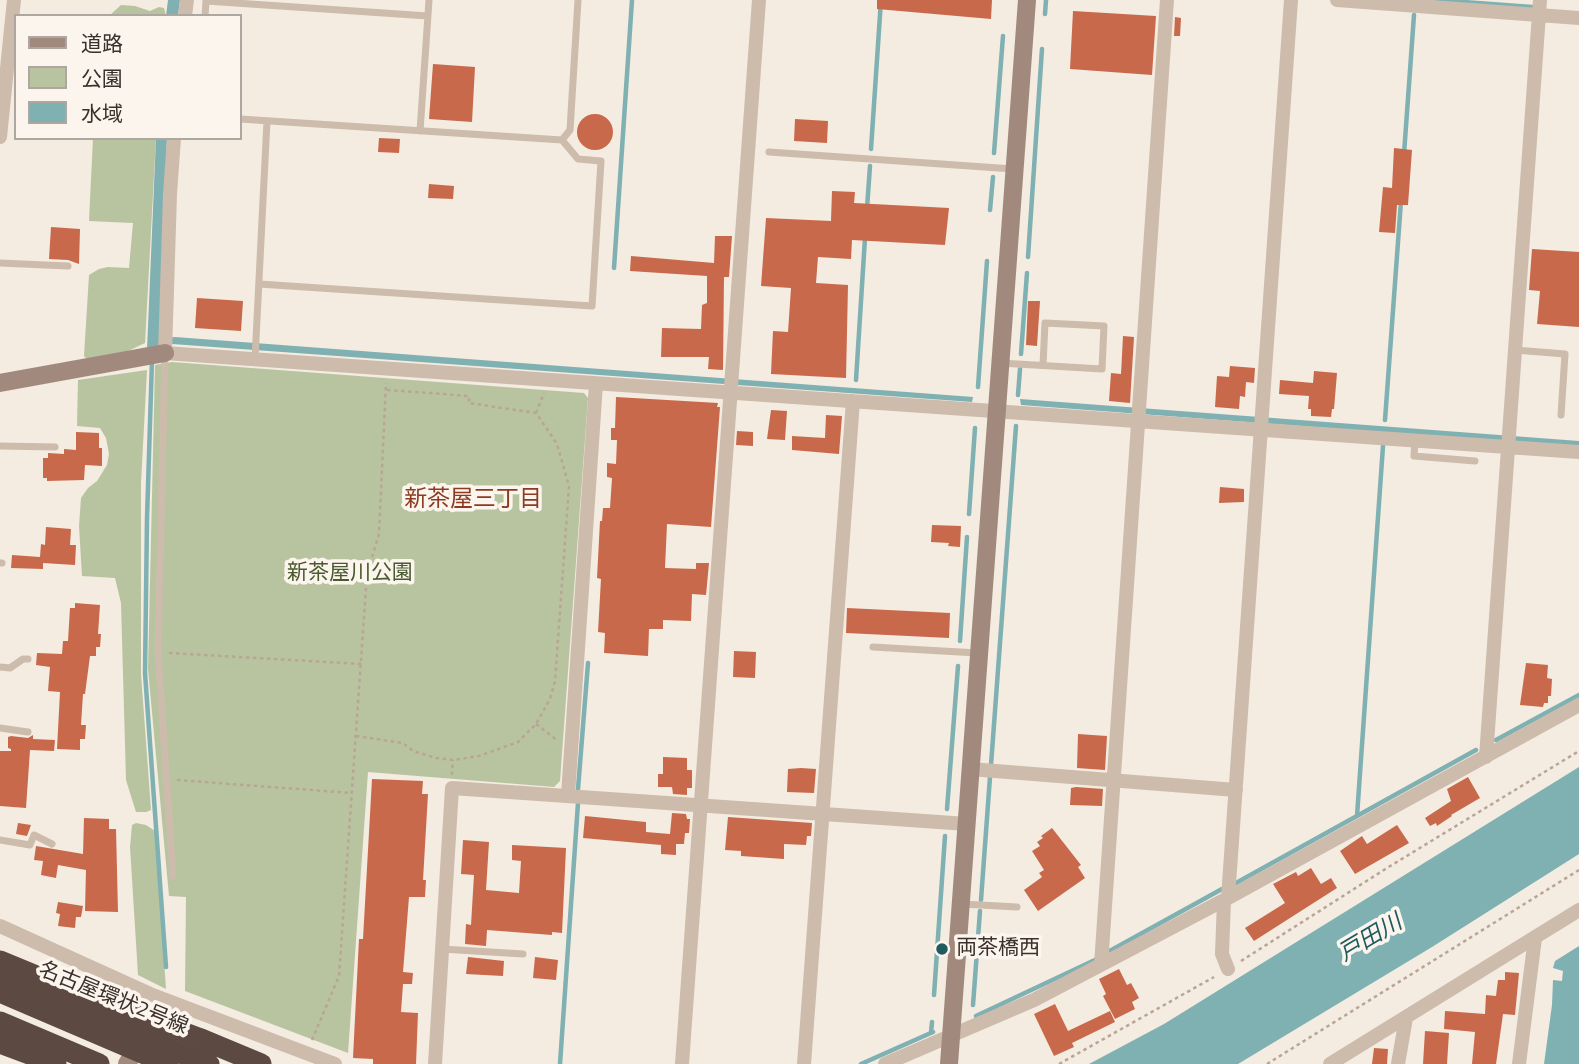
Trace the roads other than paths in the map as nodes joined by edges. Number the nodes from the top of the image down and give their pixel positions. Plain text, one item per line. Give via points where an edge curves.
1 (14, 0) edge
2 (429, 0) edge
3 (579, 0) edge
4 (759, 0) edge
5 (1027, 0) edge
6 (1167, 0) edge
7 (1291, 0) edge
8 (1337, 0) edge
9 (1539, 7) edge
10 (205, 14) edge
11 (428, 16) junction
12 (1579, 18) edge
13 (242, 119) edge
14 (267, 121) junction
15 (420, 131) junction
16 (0, 137) edge
17 (174, 140) edge
18 (562, 140) junction
19 (769, 152) dead end
20 (1014, 169) junction
21 (0, 263) edge
22 (68, 267) dead end
23 (259, 285) junction
24 (165, 345) junction
25 (1514, 350) junction
26 (255, 356) junction
27 (999, 363) junction
28 (1043, 365) junction
29 (0, 383) edge
30 (596, 384) junction
31 (731, 385) junction
32 (853, 401) junction
33 (996, 411) junction
34 (1138, 414) junction
35 (1561, 415) dead end
36 (1261, 422) junction
37 (1415, 440) junction
38 (1507, 441) junction
39 (0, 446) edge
40 (55, 447) dead end
41 (1579, 452) edge
42 (1475, 461) dead end
43 (873, 647) dead end
44 (979, 653) junction
45 (28, 659) dead end
46 (0, 667) edge
47 (1579, 705) edge
48 (0, 728) edge
49 (28, 732) dead end
50 (1486, 757) junction
51 (970, 769) junction
52 (1113, 780) junction
53 (1236, 790) junction
54 (568, 795) junction
55 (700, 804) junction
56 (823, 813) junction
57 (967, 824) junction
58 (0, 840) edge
59 (52, 844) dead end
60 (173, 876) dead end
61 (1226, 899) junction
62 (960, 904) junction
63 (1017, 907) dead end
64 (1579, 911) edge
65 (0, 926) edge
66 (1535, 938) junction
67 (442, 949) junction
68 (523, 954) dead end
69 (0, 961) edge
70 (1101, 965) junction
71 (1228, 969) road end
72 (0, 978) edge
73 (0, 992) edge
74 (150, 994) junction
75 (1406, 1017) junction
76 (0, 1022) edge
77 (133, 1036) junction
78 (951, 1037) junction
79 (0, 1043) edge
80 (0, 1058) edge
81 (16, 1064) edge
82 (56, 1064) edge
83 (99, 1064) edge
84 (107, 1064) edge
85 (127, 1064) edge
86 (168, 1064) edge
87 (209, 1064) edge
88 (261, 1064) edge
89 (335, 1064) edge
90 (435, 1064) edge
91 (682, 1064) edge
92 (804, 1064) edge
93 (884, 1064) edge
94 (949, 1064) edge
95 (1329, 1064) edge
96 (1398, 1064) edge
97 (1519, 1064) edge

1 - 16 street
2 - 11 lane
3 - 18 lane via 570,130
4 - 31 street
5 - 20 street
6 - 34 street
7 - 36 street
8 - 9 street
9 - 12 street
9 - 25 street
10 - 11 lane via 206,1
11 - 15 lane
13 - 14 lane
14 - 15 lane
14 - 23 lane
15 - 18 lane
17 - 24 street
18 - 23 lane via 578,159 601,160 592,306
19 - 20 lane
20 - 27 street
21 - 22 lane
23 - 26 lane
24 - 26 street
24 - 29 street via 144,357
24 - 60 lane via 158,652
25 - 35 lane via 1566,354
25 - 38 street
26 - 30 street
27 - 28 lane
27 - 33 street
28 - 28 lane via 1045,323 1104,326 1102,369
30 - 31 street
30 - 54 street
31 - 32 street
31 - 55 street
32 - 33 street
32 - 56 street
33 - 34 street
33 - 44 street
34 - 36 street
34 - 52 street
36 - 37 street
36 - 53 street
37 - 38 street
37 - 42 lane via 1414,456
38 - 41 street
38 - 50 street
39 - 40 lane
43 - 44 lane
44 - 51 street
45 - 46 lane via 10,668
47 - 50 street
48 - 49 lane
50 - 61 street
51 - 52 street
51 - 57 street
52 - 53 street
52 - 70 street
53 - 61 street
54 - 55 street
54 - 67 street via 452,788
55 - 56 street
55 - 91 street
56 - 57 street
56 - 92 street
57 - 62 street
58 - 59 lane via 30,845 34,835
61 - 70 street
61 - 71 street via 1222,954
62 - 63 lane
62 - 78 street
64 - 66 street
65 - 74 street
66 - 75 street
66 - 97 street
67 - 68 lane
67 - 90 street
69 - 88 highway, bridge
70 - 78 street
72 - 77 highway, 名古屋環状2号線
73 - 86 highway, bridge
74 - 77 street
74 - 89 street
75 - 95 street
75 - 96 street
76 - 83 highway
77 - 84 street
77 - 85 street
77 - 87 highway, 名古屋環状2号線
78 - 93 street
78 - 94 street
79 - 82 highway
80 - 81 highway

